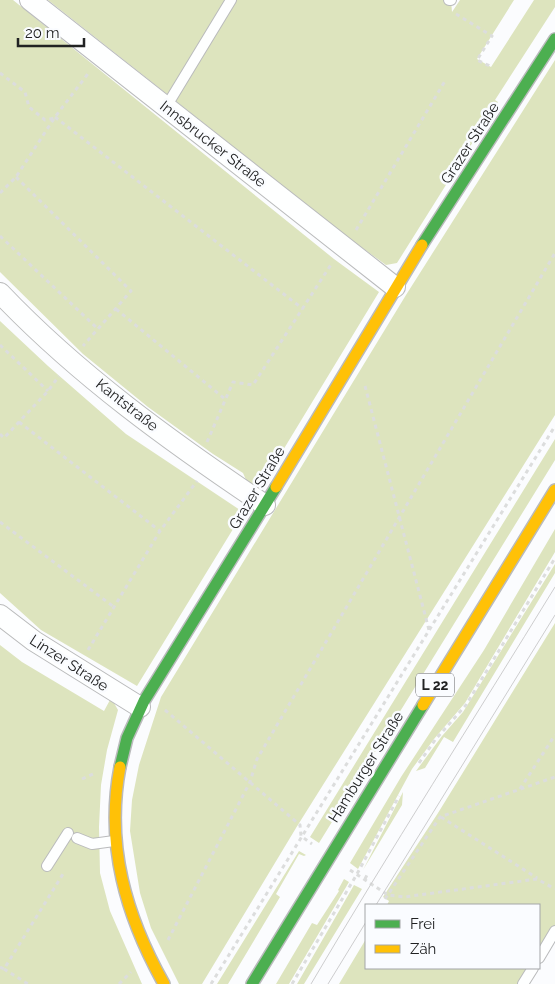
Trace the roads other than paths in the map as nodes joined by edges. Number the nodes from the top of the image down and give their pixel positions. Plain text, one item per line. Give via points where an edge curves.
1 (30, 0) edge
2 (231, 0) edge
3 (555, 39) edge
4 (166, 107) junction
5 (395, 287) junction
6 (0, 293) edge
7 (555, 490) edge
8 (265, 505) junction
9 (0, 615) edge
10 (144, 701) junction
11 (115, 841) junction
12 (47, 866) dead end
13 (555, 931) edge
14 (540, 956) edge
15 (532, 969) edge
16 (164, 984) edge
17 (252, 984) edge
18 (523, 984) edge

1 - 4 street, Innsbrucker Straße
2 - 4 lane
3 - 5 street, Grazer Straße
4 - 5 street, Innsbrucker Straße
5 - 8 street, Grazer Straße
6 - 8 street, Kantstraße via 71,360 202,464
7 - 17 street, Hamburger Straße / L 22
8 - 10 street, Grazer Straße
9 - 10 street, Linzer Straße via 34,641
10 - 11 street, Grazer Straße via 123,750 116,794
11 - 12 lane via 92,844 73,836
11 - 16 street, Grazer Straße via 123,887 148,959
13 - 14 lane
15 - 18 lane

